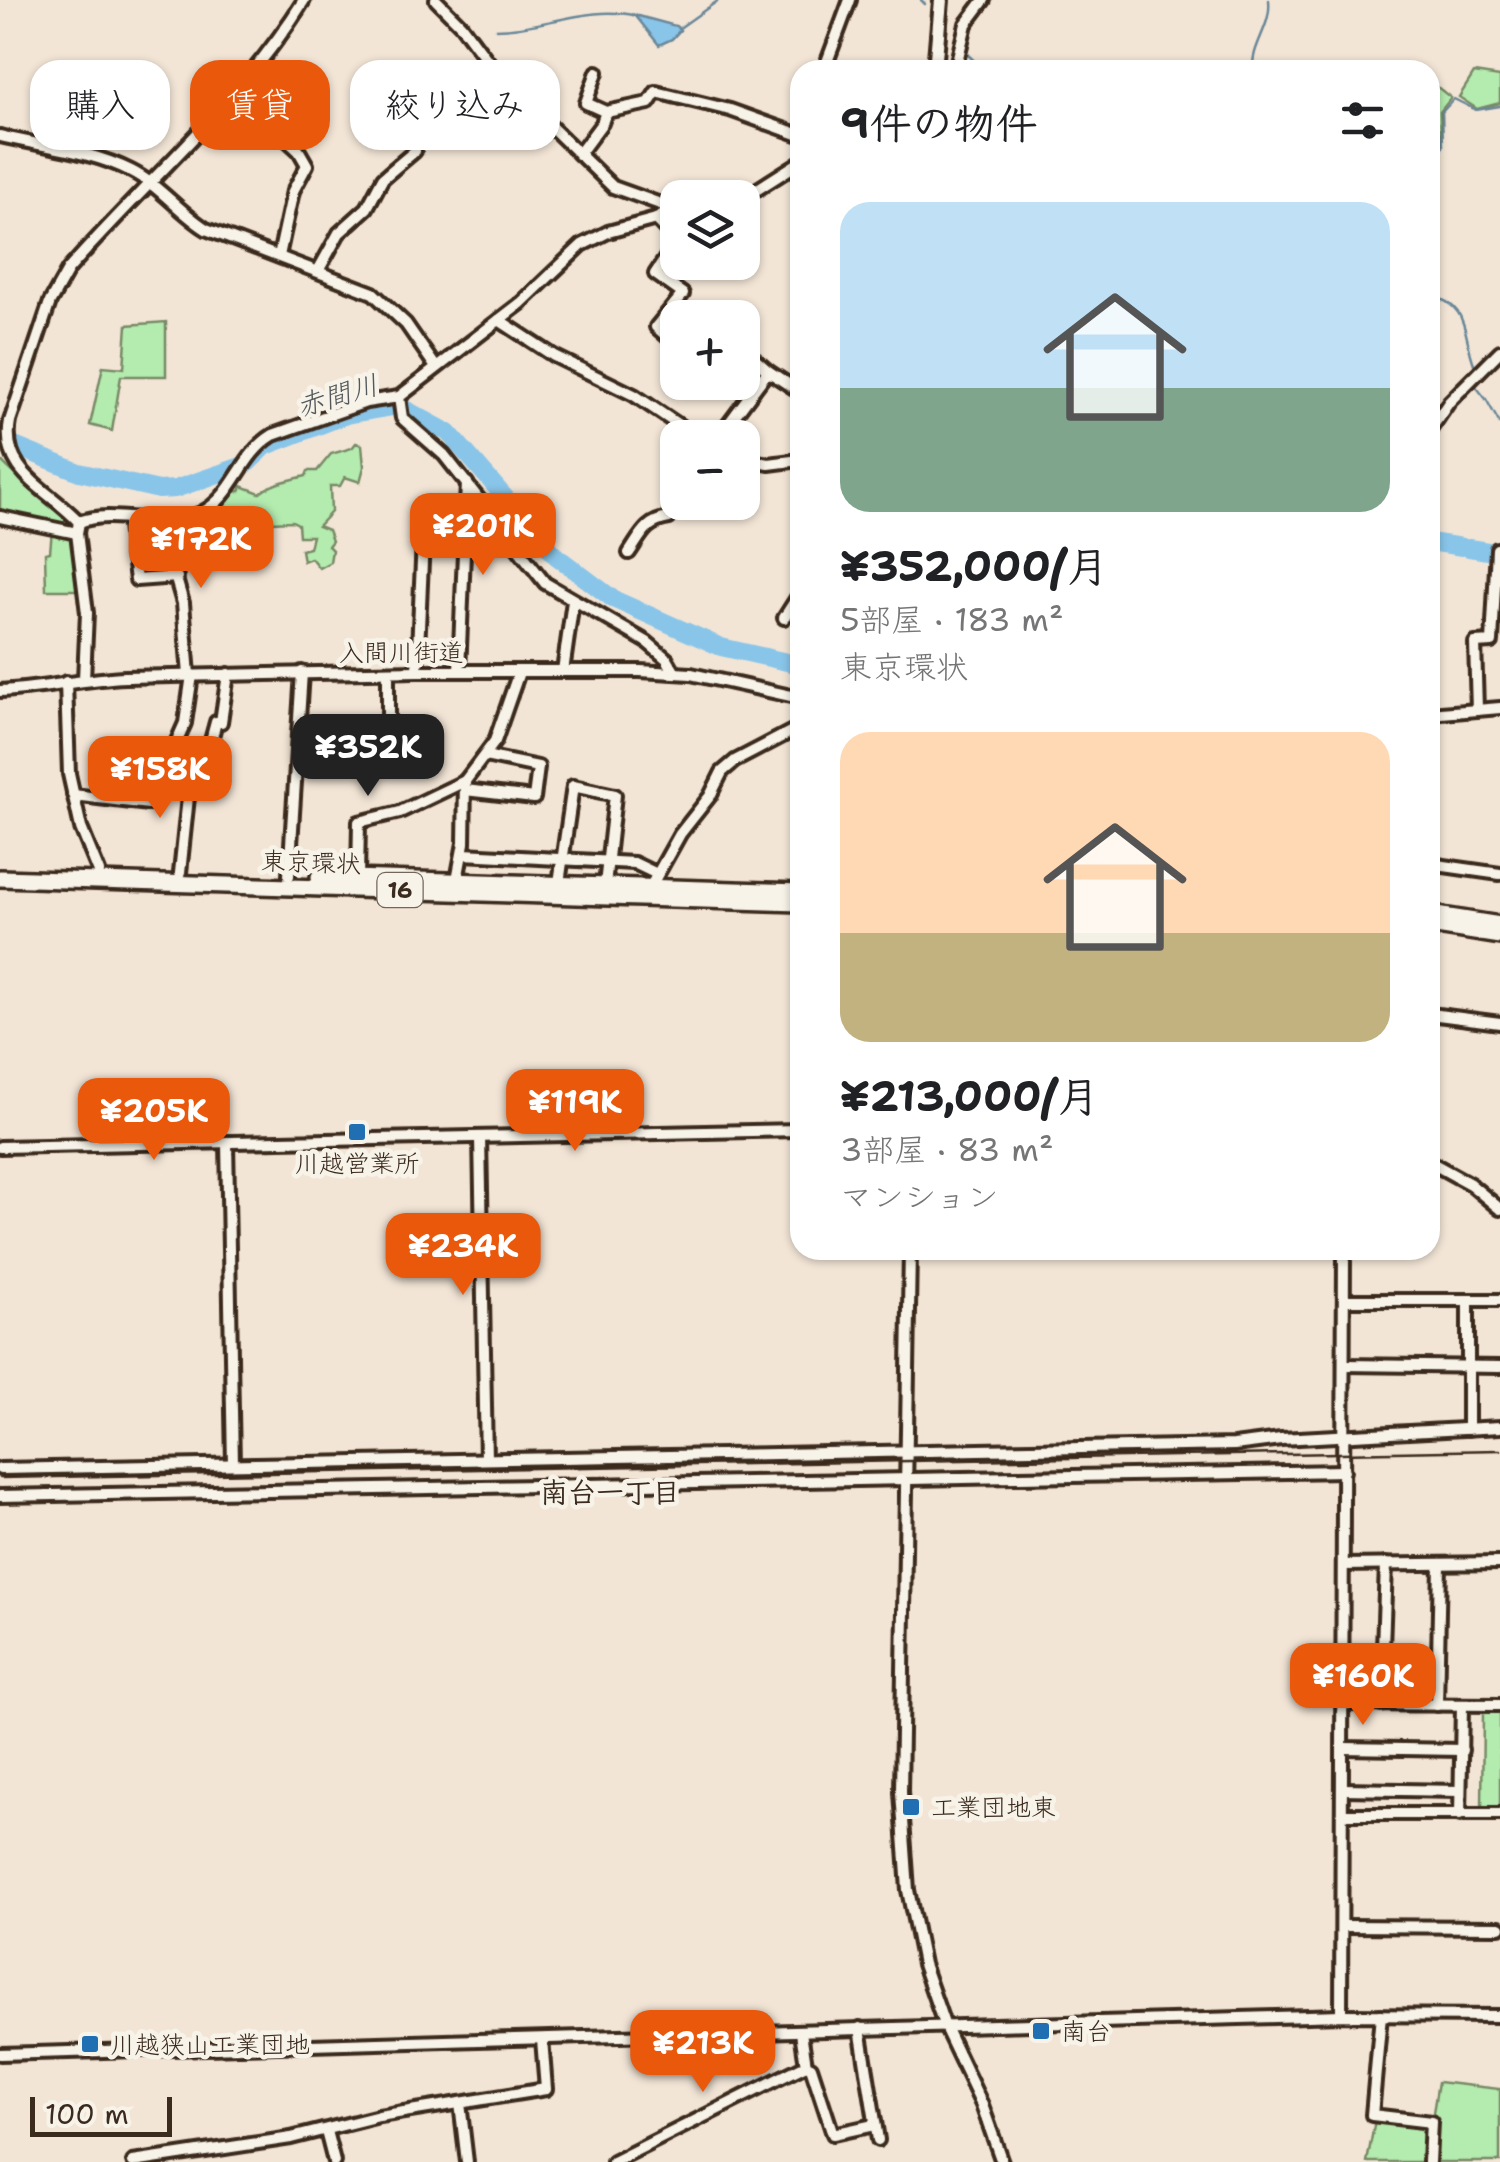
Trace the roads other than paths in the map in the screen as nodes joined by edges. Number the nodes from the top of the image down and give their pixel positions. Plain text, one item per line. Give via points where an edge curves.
1 (304, 0) edge
2 (436, 0) edge
3 (850, 0) edge
4 (941, 0) edge
5 (984, 0) edge
6 (260, 60) edge
7 (828, 60) edge
8 (937, 60) edge
9 (957, 60) edge
10 (597, 72) dead end
11 (606, 112) junction
12 (790, 131) edge
13 (0, 136) edge
14 (190, 140) edge
15 (298, 150) edge
16 (415, 151) dead end
17 (579, 154) junction
18 (790, 168) edge
19 (151, 184) junction
20 (760, 188) edge
21 (660, 205) edge
22 (660, 218) edge
23 (656, 220) junction
24 (279, 256) junction
25 (318, 271) junction
26 (678, 300) edge
27 (499, 320) junction
28 (1500, 351) edge
29 (760, 364) edge
30 (435, 366) junction
31 (768, 371) junction
32 (790, 385) edge
33 (400, 404) junction
34 (1440, 415) edge
35 (671, 420) edge
36 (731, 420) edge
37 (790, 461) edge
38 (760, 462) edge
39 (467, 483) junction
40 (0, 516) edge
41 (128, 518) junction
42 (159, 520) junction
43 (660, 520) edge
44 (78, 528) junction
45 (465, 540) junction
46 (1497, 550) dead end
47 (629, 553) dead end
48 (178, 577) junction
49 (573, 600) junction
50 (790, 609) edge
51 (784, 618) dead end
52 (417, 671) junction
53 (459, 671) junction
54 (563, 671) junction
55 (302, 672) junction
56 (388, 672) junction
57 (519, 672) junction
58 (676, 673) junction
59 (228, 674) junction
60 (190, 675) junction
61 (84, 678) junction
62 (66, 682) junction
63 (0, 691) edge
64 (790, 696) edge
65 (1500, 708) edge
66 (1477, 710) junction
67 (1440, 713) edge
68 (790, 732) edge
69 (485, 756) junction
70 (380, 768) dead end
71 (465, 785) junction
72 (74, 794) junction
73 (463, 854) junction
74 (561, 859) junction
75 (607, 861) junction
76 (1440, 865) edge
77 (0, 870) edge
78 (99, 872) junction
79 (180, 872) junction
80 (1500, 874) edge
81 (289, 876) junction
82 (0, 878) edge
83 (358, 878) junction
84 (457, 880) junction
85 (654, 880) junction
86 (559, 883) junction
87 (605, 885) junction
88 (790, 891) edge
89 (790, 903) edge
90 (1440, 916) edge
91 (1500, 925) edge
92 (1440, 927) edge
93 (1500, 936) edge
94 (1440, 1015) edge
95 (1500, 1023) edge
96 (790, 1130) edge
97 (480, 1137) junction
98 (227, 1142) junction
99 (0, 1146) edge
100 (1440, 1168) edge
101 (1500, 1210) edge
102 (910, 1260) edge
103 (1344, 1260) edge
104 (1344, 1300) junction
105 (1468, 1300) junction
106 (1500, 1300) edge
107 (1344, 1364) junction
108 (1467, 1367) junction
109 (1500, 1367) edge
110 (1500, 1427) edge
111 (1468, 1429) junction
112 (1345, 1438) junction
113 (908, 1452) junction
114 (486, 1459) junction
115 (233, 1464) junction
116 (0, 1469) edge
117 (1344, 1472) junction
118 (908, 1480) junction
119 (0, 1496) edge
120 (1500, 1562) edge
121 (1386, 1564) junction
122 (1440, 1564) junction
123 (1343, 1565) junction
124 (1344, 1704) junction
125 (1381, 1705) junction
126 (1437, 1705) junction
127 (1462, 1705) junction
128 (1500, 1706) edge
129 (1343, 1748) junction
130 (1462, 1750) junction
131 (1342, 1789) junction
132 (1460, 1791) junction
133 (1342, 1814) junction
134 (1460, 1814) junction
135 (1500, 1814) edge
136 (1342, 1926) junction
137 (1500, 1927) edge
138 (1342, 2015) junction
139 (1381, 2015) junction
140 (1500, 2016) edge
141 (945, 2027) junction
142 (860, 2028) junction
143 (801, 2032) junction
144 (542, 2039) junction
145 (0, 2054) edge
146 (806, 2065) junction
147 (460, 2103) junction
148 (874, 2125) junction
149 (326, 2131) junction
150 (878, 2140) dead end
151 (134, 2162) edge
152 (334, 2162) edge
153 (467, 2162) edge
154 (612, 2162) edge
155 (1002, 2162) edge
156 (1429, 2162) edge

1 - 6 street
2 - 17 street via 499,76
3 - 7 street
4 - 8 main road
5 - 9 street via 966,24
10 - 11 street via 586,103
11 - 12 street via 650,103 656,92
11 - 17 street
13 - 19 street via 112,162
14 - 19 street
15 - 24 street via 307,165 293,191
16 - 25 street via 383,178
17 - 21 street via 612,187
18 - 20 street
19 - 24 street via 206,229
19 - 44 street via 58,286 8,443 19,472
22 - 23 street
23 - 26 street via 677,240 654,274 683,294
23 - 27 street via 589,240
24 - 25 street
25 - 30 street via 383,300
27 - 30 street
27 - 35 street
28 - 34 street
29 - 31 street
30 - 33 street
31 - 32 street
31 - 36 street
33 - 39 street via 402,418
33 - 42 street via 366,402 274,435 252,449 223,495 202,513
37 - 38 street
39 - 45 street
39 - 49 street via 536,573
40 - 44 street
41 - 42 street
41 - 44 street
41 - 48 street via 136,580
42 - 48 street
43 - 47 street
44 - 61 street via 88,613
45 - 52 street via 423,540
45 - 53 street
46 - 66 street via 1492,642 1475,643
48 - 60 street
49 - 54 street
49 - 58 street via 647,642
50 - 51 street
52 - 53 street, 入間川街道
52 - 56 street, 入間川街道
53 - 57 street, 入間川街道
54 - 57 street, 入間川街道
54 - 58 street, 入間川街道
55 - 56 street, 入間川街道
55 - 59 street, 入間川街道
55 - 81 street
56 - 70 street
57 - 69 street
58 - 64 street, 入間川街道
59 - 60 street, 入間川街道
59 - 79 street via 221,722 204,764 190,778
60 - 61 street, 入間川街道
60 - 72 street via 185,722 149,804
61 - 62 street, 入間川街道
62 - 63 street, 入間川街道
62 - 72 street
65 - 66 street
66 - 67 street
68 - 85 street via 722,772
69 - 71 street
69 - 71 street via 538,766 534,798
71 - 73 street
71 - 83 street via 359,822
72 - 78 street
73 - 74 street
73 - 84 street
74 - 75 street
74 - 75 street via 574,786 615,794
74 - 86 street
75 - 85 street via 634,863
75 - 87 street
76 - 80 street
77 - 78 highway, 東京環状 / 16
78 - 79 highway, 東京環状 / 16
79 - 81 highway, 東京環状 / 16
81 - 83 highway, 東京環状 / 16
82 - 89 highway, 東京環状 / 16
83 - 84 highway, 東京環状 / 16
84 - 86 highway, 東京環状 / 16
85 - 87 highway, 東京環状 / 16
85 - 88 highway, 東京環状 / 16
86 - 87 highway, 東京環状 / 16
90 - 91 highway
92 - 93 highway
94 - 95 street
96 - 97 street
97 - 98 street
97 - 114 street
98 - 99 street
98 - 115 street
100 - 101 street
102 - 113 street
103 - 104 street
104 - 105 street
104 - 107 street
105 - 106 street
105 - 108 street
107 - 108 street
107 - 112 street
108 - 109 street
108 - 111 street
110 - 111 street
111 - 112 street
112 - 113 street
112 - 117 street
113 - 114 street
113 - 118 street
114 - 115 street
115 - 116 street
117 - 118 street
117 - 123 street
118 - 119 street
118 - 141 street via 902,1836 917,1944
120 - 122 street
121 - 122 street
121 - 123 street
121 - 125 street
122 - 126 street
123 - 124 street
124 - 125 street
124 - 129 street
125 - 126 street
126 - 127 street
127 - 128 street
127 - 130 street
129 - 130 street
129 - 131 street
130 - 132 street
131 - 132 street
131 - 133 street
132 - 134 street
133 - 134 street
133 - 136 street
134 - 135 street
136 - 137 street
136 - 138 street
138 - 139 street
138 - 141 street
139 - 140 street
139 - 156 street via 1372,2115 1432,2122
141 - 142 street
141 - 155 street
142 - 143 street
142 - 148 street
143 - 144 street
143 - 146 street
144 - 145 street
144 - 147 street via 546,2089
146 - 148 street via 833,2134
146 - 154 street
147 - 149 street
147 - 153 street
148 - 150 street
149 - 151 street
149 - 152 street

